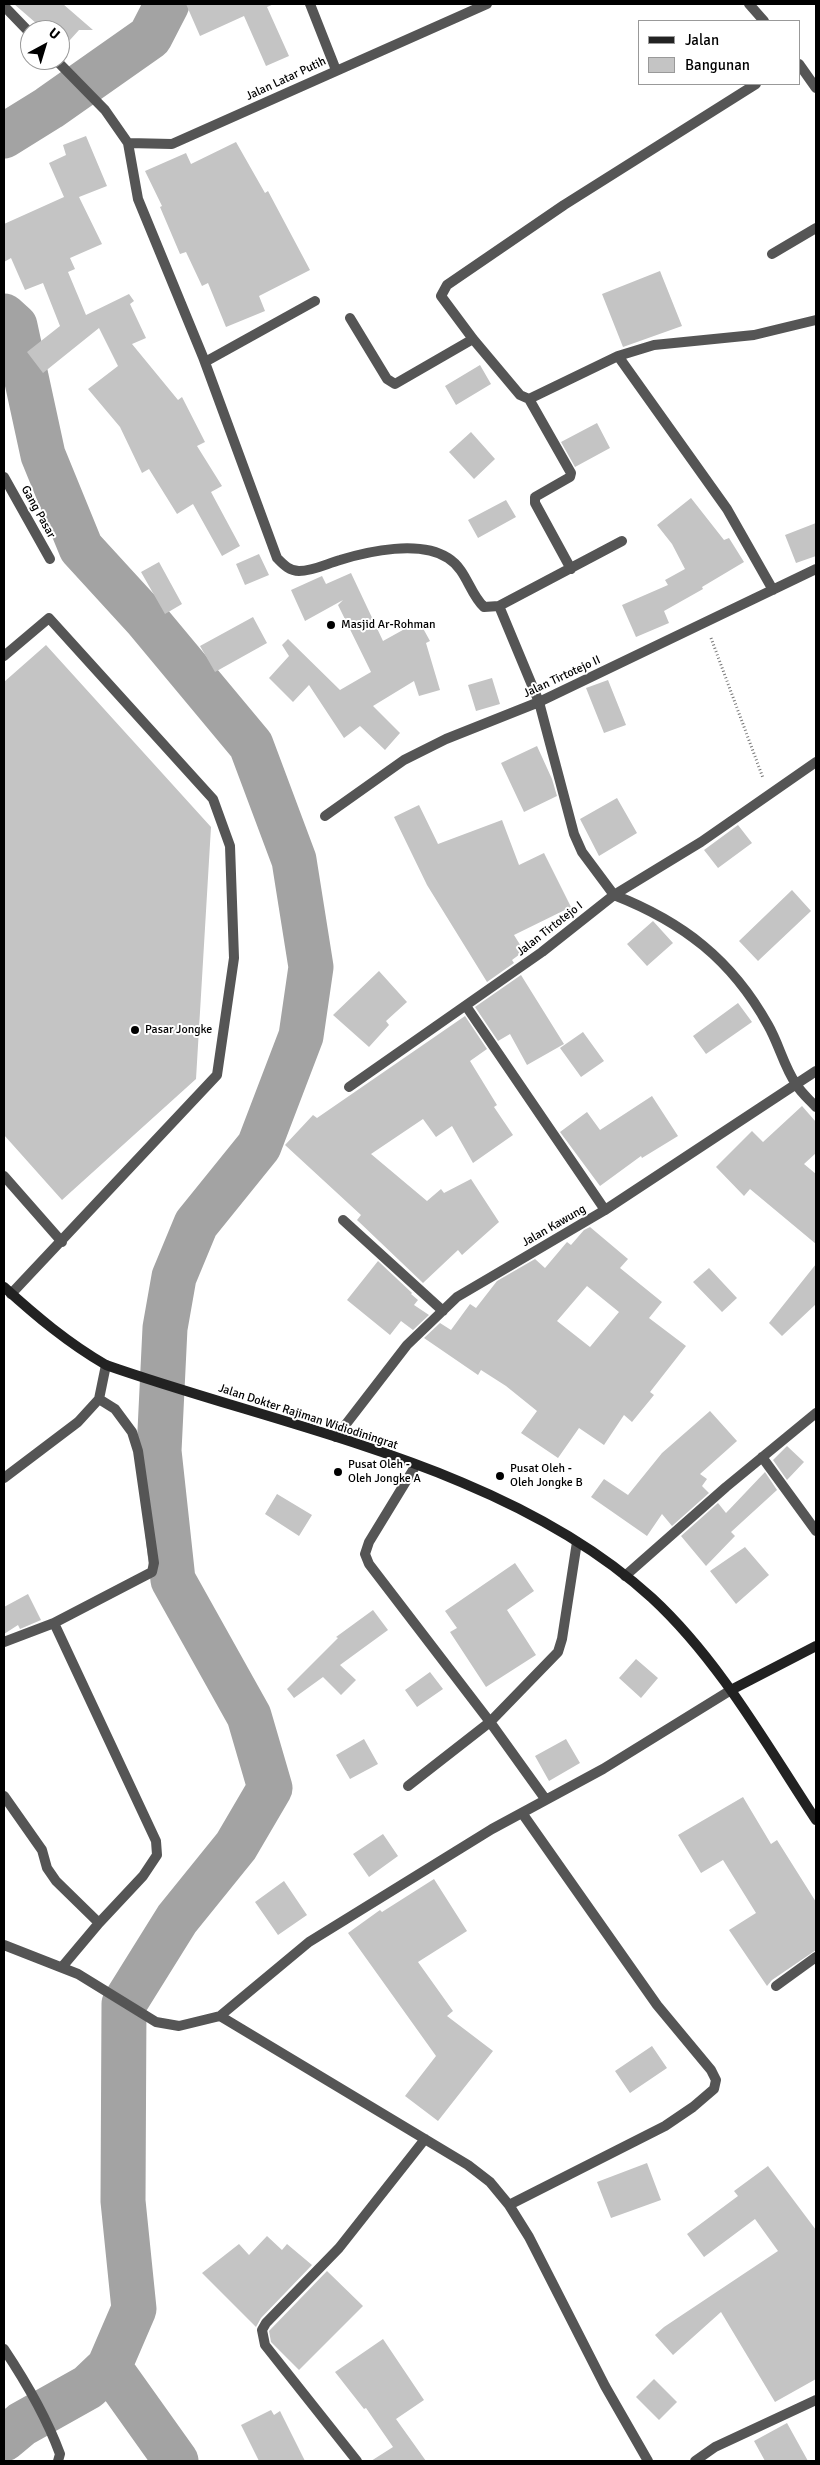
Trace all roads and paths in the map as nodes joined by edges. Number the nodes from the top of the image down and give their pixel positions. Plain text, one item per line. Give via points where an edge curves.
1 (310, 4) edge
2 (487, 4) edge
3 (749, 4) edge
4 (4, 6) edge
5 (763, 20) edge
6 (20, 23) edge
7 (800, 65) edge
8 (67, 70) edge
9 (336, 70) junction
10 (754, 85) edge
11 (816, 88) edge
12 (128, 143) junction
13 (816, 228) edge
14 (772, 254) dead end
15 (316, 301) dead end
16 (350, 318) dead end
17 (816, 320) edge
18 (473, 339) junction
19 (618, 356) junction
20 (205, 362) junction
21 (529, 399) junction
22 (4, 477) edge
23 (622, 541) dead end
24 (50, 559) dead end
25 (571, 569) junction
26 (816, 570) edge
27 (773, 590) junction
28 (499, 606) junction
29 (705, 623) junction
30 (4, 656) edge
31 (538, 702) junction
32 (816, 762) edge
33 (769, 795) junction
34 (325, 816) dead end
35 (614, 895) junction
36 (466, 1006) junction
37 (816, 1071) edge
38 (796, 1084) junction
39 (349, 1087) dead end
40 (816, 1108) edge
41 (4, 1176) edge
42 (605, 1210) junction
43 (343, 1220) dead end
44 (62, 1242) junction
45 (6, 1293) edge
46 (443, 1311) junction
47 (106, 1365) junction
48 (99, 1399) junction
49 (816, 1413) edge
50 (336, 1437) junction
51 (762, 1457) junction
52 (416, 1466) junction
53 (4, 1478) edge
54 (816, 1531) edge
55 (577, 1542) junction
56 (625, 1576) junction
57 (54, 1623) junction
58 (4, 1642) edge
59 (816, 1646) edge
60 (731, 1690) junction
61 (490, 1722) junction
62 (408, 1786) dead end
63 (4, 1796) edge
64 (546, 1800) junction
65 (522, 1813) junction
66 (816, 1820) edge
67 (99, 1922) junction
68 (4, 1945) edge
69 (816, 1957) edge
70 (62, 1967) junction
71 (776, 1986) dead end
72 (220, 2016) junction
73 (425, 2139) junction
74 (509, 2205) junction
75 (4, 2349) edge
76 (816, 2400) edge
77 (58, 2461) edge
78 (357, 2461) edge
79 (648, 2461) edge
80 (695, 2461) edge

1 - 9 street
2 - 9 street, Jalan Latar Putih
3 - 5 street
4 - 6 street
7 - 11 street
8 - 12 street via 106,110
9 - 12 street, Jalan Latar Putih via 172,144
10 - 18 street via 596,184 447,285 441,296
12 - 20 street via 138,199
13 - 14 street
15 - 20 street
16 - 18 street via 387,379 395,384
17 - 19 street via 754,335 654,345
18 - 21 street via 520,395
19 - 21 street
19 - 27 street via 727,509
20 - 28 street via 277,558 288,568 312,570 368,552 430,550 459,567 484,607
21 - 25 street via 572,473 535,497 535,503
22 - 24 street, Gang Pasar
23 - 25 street
25 - 28 street
26 - 27 street, Jalan Tirtotejo II
27 - 29 street, Jalan Tirtotejo II
28 - 31 street
29 - 31 street, Jalan Tirtotejo II
29 - 33 path
30 - 44 street via 49,618 213,799 230,846 234,958 217,1075
31 - 34 street, Jalan Tirtotejo II via 404,760
31 - 35 street via 574,834 582,852
32 - 33 street, Jalan Tirtotejo I
33 - 35 street, Jalan Tirtotejo I via 701,842
35 - 36 street, Jalan Tirtotejo I
35 - 38 street via 640,905 696,939 729,968 760,1011
36 - 39 street, Jalan Tirtotejo I
36 - 42 street
37 - 38 street, Jalan Kawung
38 - 40 street
38 - 42 street, Jalan Kawung
41 - 44 street
42 - 46 street, Jalan Kawung via 457,1297
43 - 46 street
44 - 45 street
45 - 47 main road, Jalan Dokter Rajiman Widiodiningrat via 78,1349
46 - 50 street, Jalan Kawung via 408,1345
47 - 48 street
47 - 50 main road, Jalan Dokter Rajiman Widiodiningrat
48 - 53 street via 78,1422
48 - 57 street via 114,1409 132,1432 138,1451 154,1563 148,1576
49 - 51 street
50 - 52 main road, Jalan Dokter Rajiman Widiodiningrat
51 - 54 street
51 - 56 street
52 - 55 main road, Jalan Dokter Rajiman Widiodiningrat via 494,1496
52 - 61 street via 365,1554 368,1564
55 - 56 main road, Jalan Dokter Rajiman Widiodiningrat
55 - 61 street via 558,1652
56 - 60 main road, Jalan Dokter Rajiman Widiodiningrat via 670,1616
57 - 58 street
57 - 67 street via 156,1841 156,1855 143,1876
59 - 60 main road
60 - 64 street
60 - 66 main road, Jalan Dokter Rajiman Widiodiningrat
61 - 62 street
61 - 64 street
63 - 67 street via 42,1850 47,1868 56,1880
64 - 65 street
65 - 72 street via 309,1942
65 - 74 street via 657,2005 716,2080 714,2089 665,2126
67 - 70 street
68 - 70 street
69 - 71 street
70 - 72 street via 156,2022 179,2026
72 - 73 street
73 - 74 street via 490,2182
73 - 78 street via 339,2248 262,2330 265,2346
74 - 79 street
75 - 77 street via 35,2399 60,2454
76 - 80 street via 715,2447

